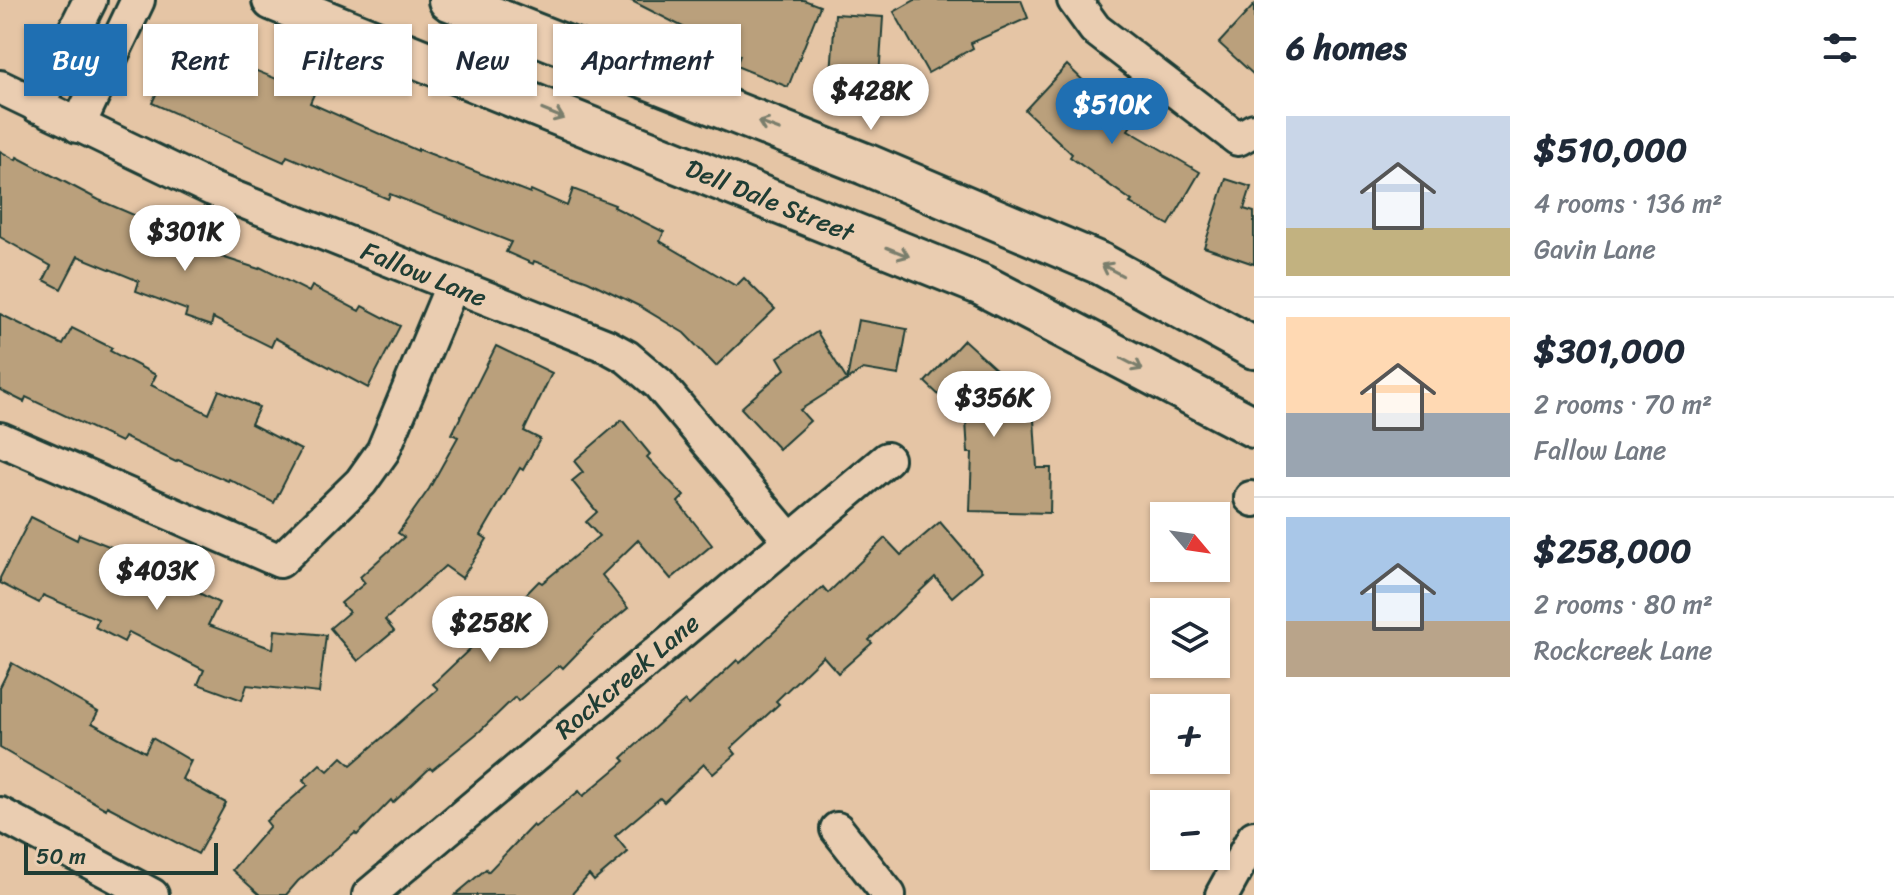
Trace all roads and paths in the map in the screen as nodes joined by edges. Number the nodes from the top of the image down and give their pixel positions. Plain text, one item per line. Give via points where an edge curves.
1 (90, 0) edge
2 (138, 0) edge
3 (273, 0) edge
4 (449, 0) edge
5 (1074, 0) edge
6 (0, 87) edge
7 (37, 106) junction
8 (78, 126) junction
9 (1254, 130) edge
10 (452, 286) junction
11 (1254, 348) edge
12 (1254, 427) edge
13 (0, 439) edge
14 (887, 459) dead end
15 (789, 539) junction
16 (0, 814) edge
17 (837, 829) dead end
18 (1254, 837) edge
19 (152, 895) edge
20 (369, 895) edge
21 (889, 895) edge
22 (1222, 895) edge

1 - 7 street
2 - 8 street
3 -> 12 main road, Dell Dale Street via 982,285
11 -> 4 main road via 1101,264 865,164
5 - 9 street via 1095,29 1238,139
6 - 7 street, Fallow Lane
7 - 8 street, Fallow Lane
8 - 10 street, Fallow Lane via 212,189
10 - 13 street via 383,451 361,482 280,561
10 - 15 street, Fallow Lane via 607,346 644,369
14 - 15 street, Rockcreek Lane
15 - 20 street, Rockcreek Lane
16 - 19 street
17 - 21 street
18 - 22 street

